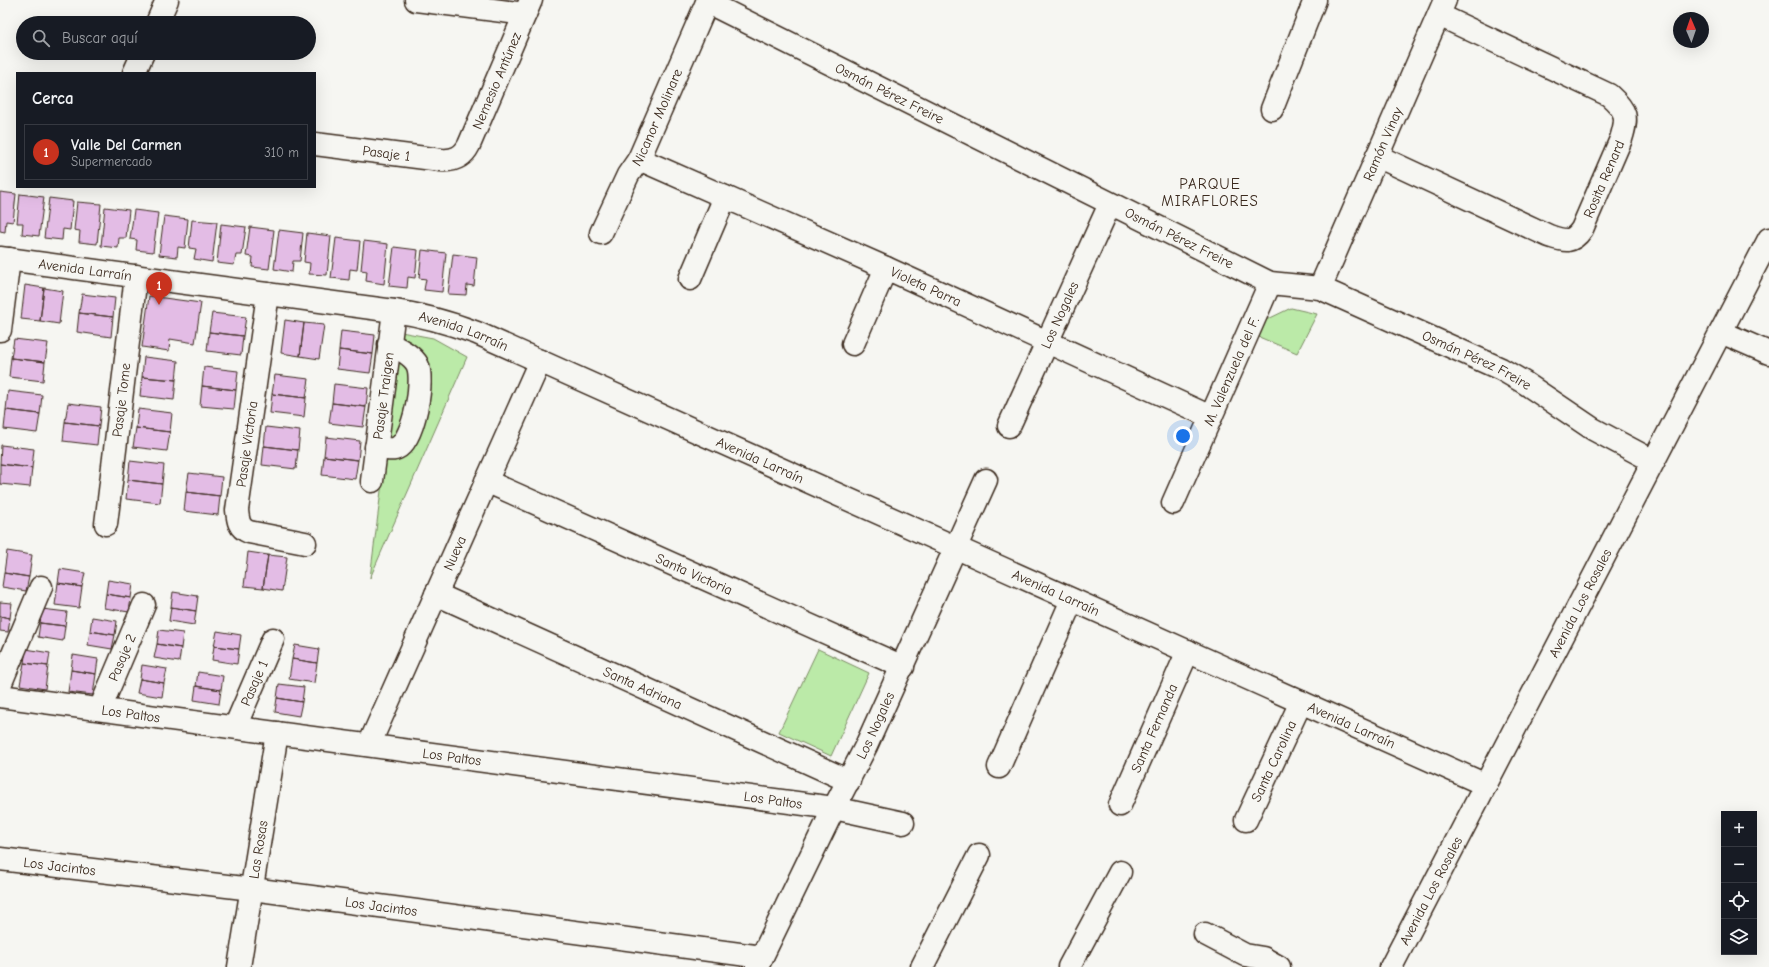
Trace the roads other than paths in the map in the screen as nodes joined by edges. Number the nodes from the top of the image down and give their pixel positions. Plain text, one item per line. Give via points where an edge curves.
1 (167, 0) edge
2 (416, 0) edge
3 (1316, 0) edge
4 (708, 1) edge
5 (528, 7) edge
6 (1442, 8) edge
7 (160, 16) edge
8 (140, 60) edge
9 (134, 72) edge
10 (1272, 109) dead end
11 (316, 144) edge
12 (1377, 156) junction
13 (458, 158) joint
14 (639, 159) junction
15 (726, 197) junction
16 (1110, 204) junction
17 (601, 233) dead end
18 (1768, 245) edge
19 (4, 258) edge
20 (886, 268) junction
21 (136, 276) junction
22 (690, 279) dead end
23 (1270, 284) junction
24 (1320, 288) junction
25 (268, 294) junction
26 (394, 311) junction
27 (0, 330) edge
28 (1721, 332) junction
29 (1047, 343) junction
30 (389, 344) junction
31 (853, 344) dead end
32 (1769, 353) edge
33 (540, 361) junction
34 (1211, 417) junction
35 (1009, 426) dead end
36 (376, 447) junction
37 (1653, 461) junction
38 (986, 480) dead end
39 (372, 481) dead end
40 (486, 481) junction
41 (1173, 503) dead end
42 (106, 524) dead end
43 (306, 543) dead end
44 (956, 546) junction
45 (42, 587) dead end
46 (436, 594) junction
47 (1072, 600) junction
48 (144, 605) dead end
49 (273, 638) dead end
50 (1188, 651) junction
51 (903, 667) junction
52 (0, 685) edge
53 (0, 696) edge
54 (1301, 702) junction
55 (100, 709) junction
56 (235, 727) junction
57 (277, 733) junction
58 (369, 745) junction
59 (999, 767) dead end
60 (849, 781) junction
61 (1486, 785) junction
62 (1120, 805) dead end
63 (834, 808) junction
64 (1246, 820) dead end
65 (903, 822) dead end
66 (979, 855) dead end
67 (0, 859) edge
68 (1120, 872) dead end
69 (252, 889) junction
70 (1205, 934) dead end
71 (759, 962) edge
72 (239, 967) edge
73 (922, 967) edge
74 (1069, 967) edge
75 (1279, 967) edge
76 (1391, 967) edge

1 - 7 street
2 - 5 street
3 - 10 street
4 - 14 street, Nicanor Molinare
4 - 16 street, Osmán Pérez Freire
5 - 13 street, Nemesio Antúnez via 469,145
6 - 12 street, Ramón Vinay
6 - 12 street, Rosita Renard via 1609,95 1626,114 1621,139 1582,230 1577,237 1560,240
8 - 9 street
11 - 13 street, Pasaje 1 via 447,161
12 - 24 street, Ramón Vinay
14 - 15 street, Violeta Parra
14 - 17 street, Nicanor Molinare via 628,175
15 - 20 street, Violeta Parra
15 - 22 street
16 - 23 street, Osmán Pérez Freire
16 - 29 street, Los Nogales
18 - 28 street, Avenida Los Rosales
19 - 21 street, Avenida Larraín
19 - 27 street
20 - 29 street, Violeta Parra
20 - 31 street
21 - 25 street, Avenida Larraín
21 - 42 street, Pasaje Tome
23 - 24 street, Osmán Pérez Freire
23 - 34 street, M. Valenzuela del F.
24 - 37 street, Osmán Pérez Freire via 1501,369 1593,429
25 - 26 street, Avenida Larraín
25 - 43 street, Pasaje Victoria via 237,510 238,519 243,530
26 - 30 street, Pasaje Traigen
26 - 33 street, Avenida Larraín via 437,319
28 - 32 street
28 - 37 street, Avenida Los Rosales
29 - 34 street, Violeta Parra
29 - 35 street, Los Nogales
30 - 36 street, Pasaje Traigen
30 - 36 street via 411,357 416,363 419,380 416,413 401,445 395,449
33 - 40 street, Nueva
33 - 44 street, Avenida Larraín
34 - 41 street, M. Valenzuela del F.
36 - 39 street, Pasaje Traigen
37 - 61 street, Avenida Los Rosales
38 - 44 street, Los Nogales
40 - 46 street, Nueva
40 - 51 street, Santa Victoria
44 - 47 street, Avenida Larraín
44 - 51 street, Los Nogales
45 - 52 street
46 - 58 street, Nueva
46 - 60 street, Santa Adriana
47 - 50 street, Avenida Larraín
47 - 59 street
48 - 55 street, Pasaje 2
49 - 56 street, Pasaje 1
50 - 54 street, Avenida Larraín
50 - 62 street, Santa Fernanda
51 - 60 street, Los Nogales
53 - 55 street, Los Paltos
54 - 61 street, Avenida Larraín
54 - 64 street, Santa Carolina
55 - 56 street, Los Paltos
56 - 57 street, Los Paltos
57 - 58 street, Los Paltos
57 - 69 street, Las Rosas
58 - 63 street, Los Paltos
60 - 63 street, Los Nogales
61 - 76 street, Avenida Los Rosales
63 - 65 street, Los Paltos
63 - 71 street, Los Nogales
66 - 73 street
67 - 69 street, Los Jacintos
68 - 74 street
69 - 71 street, Los Jacintos
69 - 72 street, Las Rosas
70 - 75 street via 1245,955 1263,958

